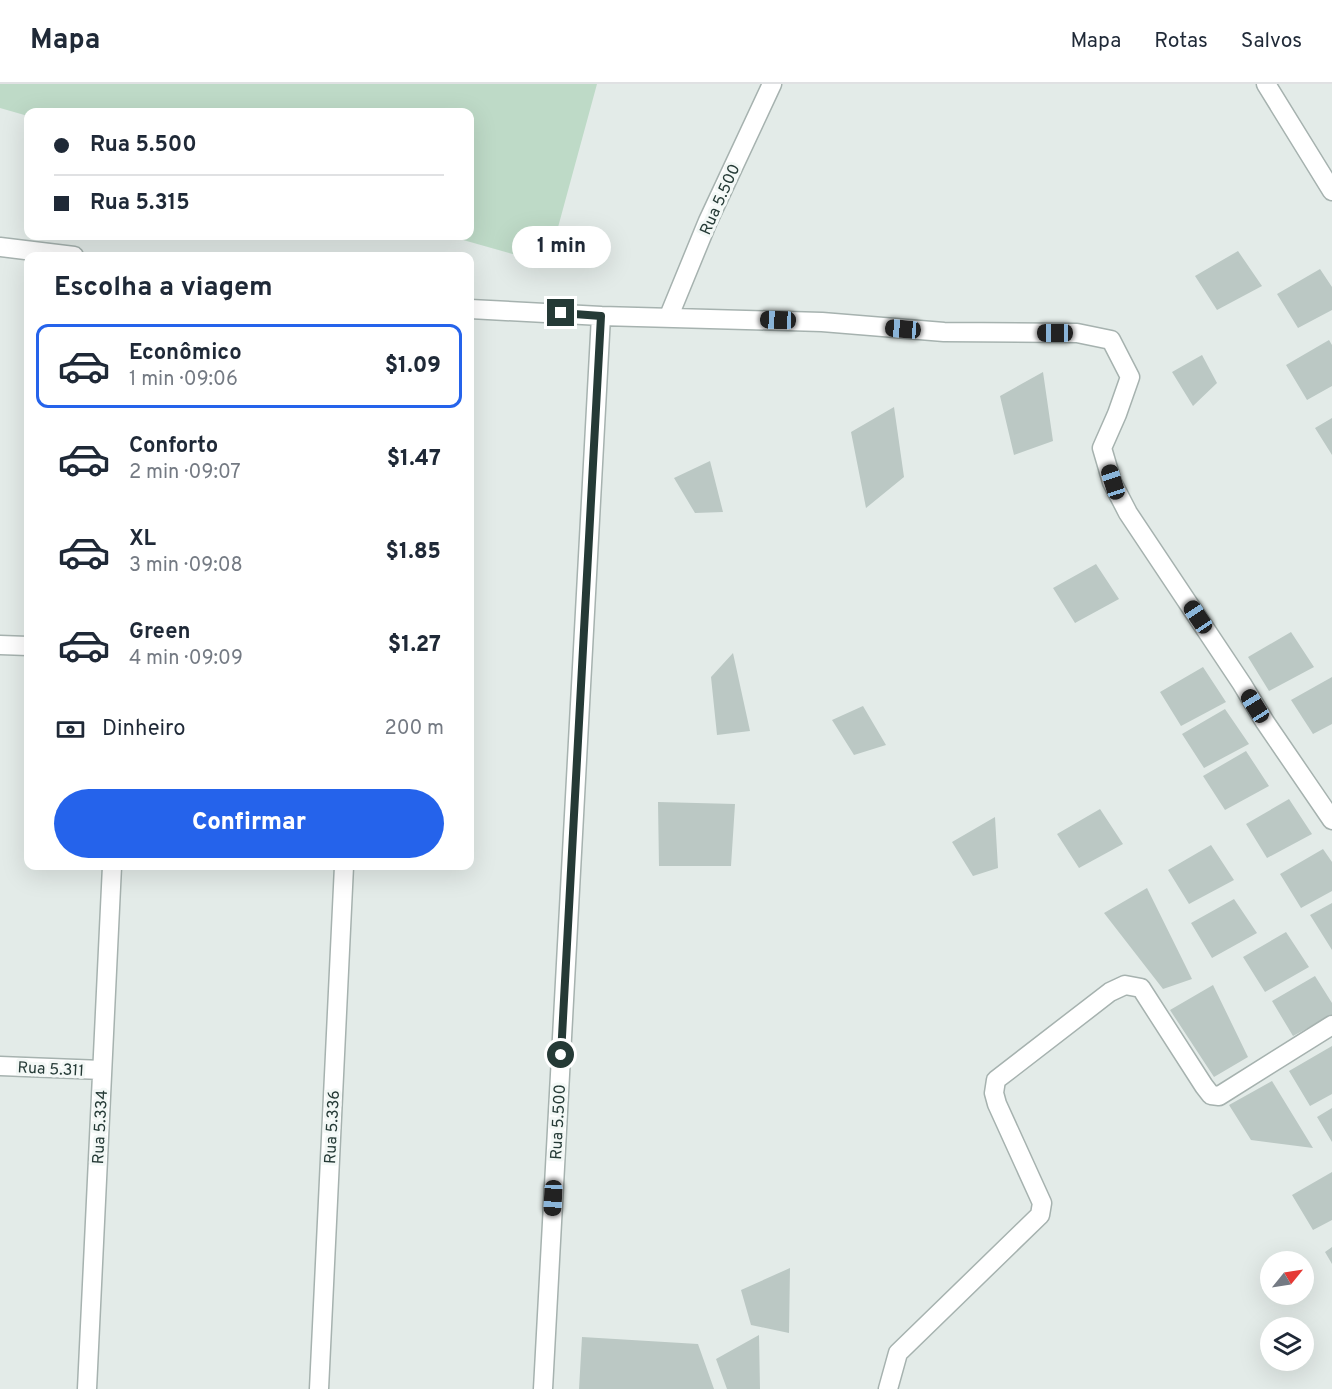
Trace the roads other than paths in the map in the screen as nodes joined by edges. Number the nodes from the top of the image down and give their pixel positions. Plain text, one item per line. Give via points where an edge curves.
1 (772, 84) edge
2 (1266, 84) edge
3 (1332, 190) edge
4 (0, 247) edge
5 (41, 252) edge
6 (474, 309) edge
7 (601, 316) junction
8 (669, 316) junction
9 (0, 645) edge
10 (24, 646) edge
11 (1332, 820) edge
12 (112, 870) edge
13 (344, 870) edge
14 (1332, 1025) edge
15 (0, 1066) edge
16 (102, 1070) junction
17 (87, 1389) edge
18 (319, 1389) edge
19 (543, 1389) edge
20 (888, 1389) edge

1 - 8 street, Rua 5.500
2 - 3 street
4 - 5 street
6 - 7 street
7 - 8 street
7 - 19 street, Rua 5.500
8 - 11 street via 944,332 1077,333 1111,340 1130,377 1102,448 1113,482 1128,513
9 - 10 street
12 - 16 street, Rua 5.334
13 - 18 street, Rua 5.336
14 - 20 street via 1219,1096 1211,1095 1141,988 1125,985 1110,992 996,1080 997,1104 1042,1203 1040,1215 898,1353
15 - 16 street, Rua 5.311
16 - 17 street, Rua 5.334

